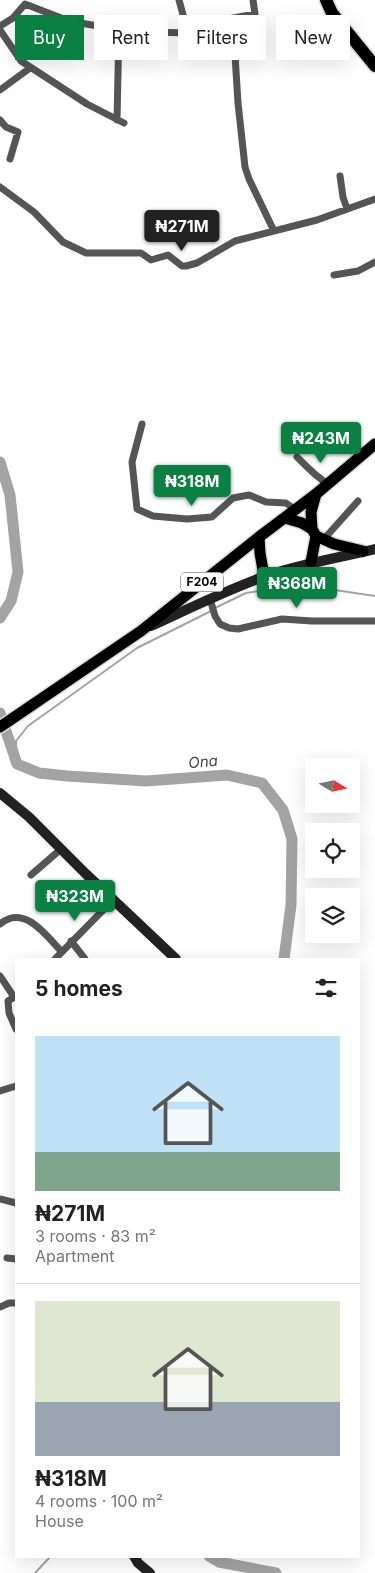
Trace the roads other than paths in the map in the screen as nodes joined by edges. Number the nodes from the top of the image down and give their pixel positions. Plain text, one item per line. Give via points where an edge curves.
1 (179, 0) edge
2 (253, 0) edge
3 (326, 0) edge
4 (183, 15) edge
5 (250, 15) edge
6 (0, 26) edge
7 (94, 26) edge
8 (0, 30) edge
9 (120, 60) edge
10 (235, 60) edge
11 (375, 66) edge
12 (30, 68) junction
13 (0, 90) edge
14 (0, 120) edge
15 (10, 159) dead end
16 (340, 176) dead end
17 (0, 187) edge
18 (375, 199) edge
19 (347, 209) junction
20 (274, 230) junction
21 (375, 262) edge
22 (334, 275) dead end
23 (142, 424) dead end
24 (375, 444) edge
25 (297, 457) dead end
26 (328, 484) junction
27 (316, 494) junction
28 (358, 501) dead end
29 (296, 510) junction
30 (284, 518) junction
31 (317, 535) junction
32 (259, 537) junction
33 (375, 548) edge
34 (363, 551) junction
35 (311, 562) junction
36 (264, 576) junction
37 (211, 603) junction
38 (375, 621) edge
39 (141, 631) junction
40 (0, 727) edge
41 (0, 793) edge
42 (61, 849) junction
43 (30, 875) dead end
44 (113, 900) junction
45 (0, 924) edge
46 (71, 941) junction
47 (61, 951) junction
48 (56, 958) edge
49 (84, 958) edge
50 (175, 958) edge
51 (0, 976) edge
52 (15, 997) edge
53 (15, 1026) edge
54 (15, 1086) edge
55 (0, 1091) edge
56 (0, 1199) edge
57 (15, 1203) edge
58 (6, 1258) dead end
59 (15, 1259) edge
60 (15, 1303) edge
61 (0, 1307) edge
62 (135, 1558) edge
63 (150, 1573) edge

1 - 4 street
2 - 5 street via 255,14
3 - 11 highway
6 - 7 street via 13,18 25,4 68,22
8 - 12 street via 21,61
9 - 12 street via 121,122
10 - 20 street via 246,167
12 - 13 street
14 - 15 street via 18,132
16 - 19 street
17 - 20 street via 34,212 64,242 86,252 141,253 151,260 168,255 186,266 235,241
18 - 19 street
19 - 20 street
21 - 22 street
23 - 29 street via 132,462 137,510 153,516 212,517 233,498 249,495 266,502 286,503
24 - 26 main road, F204
25 - 26 street
26 - 27 main road, F204
27 - 29 main road, F204
27 - 31 main road via 311,512
28 - 31 street
29 - 30 main road, F204
30 - 31 main road via 302,523
30 - 32 main road, F204
31 - 34 main road via 346,548
31 - 35 main road
32 - 36 main road
32 - 39 main road, F204
33 - 34 street
34 - 35 street
35 - 36 street
36 - 37 street
37 - 38 street via 220,624 238,629 282,619
37 - 39 street
39 - 40 main road, F204
41 - 42 street
42 - 43 street
42 - 44 street
44 - 46 street
44 - 50 street
45 - 47 street via 8,918 23,918 42,930
46 - 47 street
46 - 49 street
47 - 48 street
51 - 52 street
52 - 53 street via 8,1002
54 - 55 street
56 - 57 street
58 - 59 street
60 - 61 street
62 - 63 street

